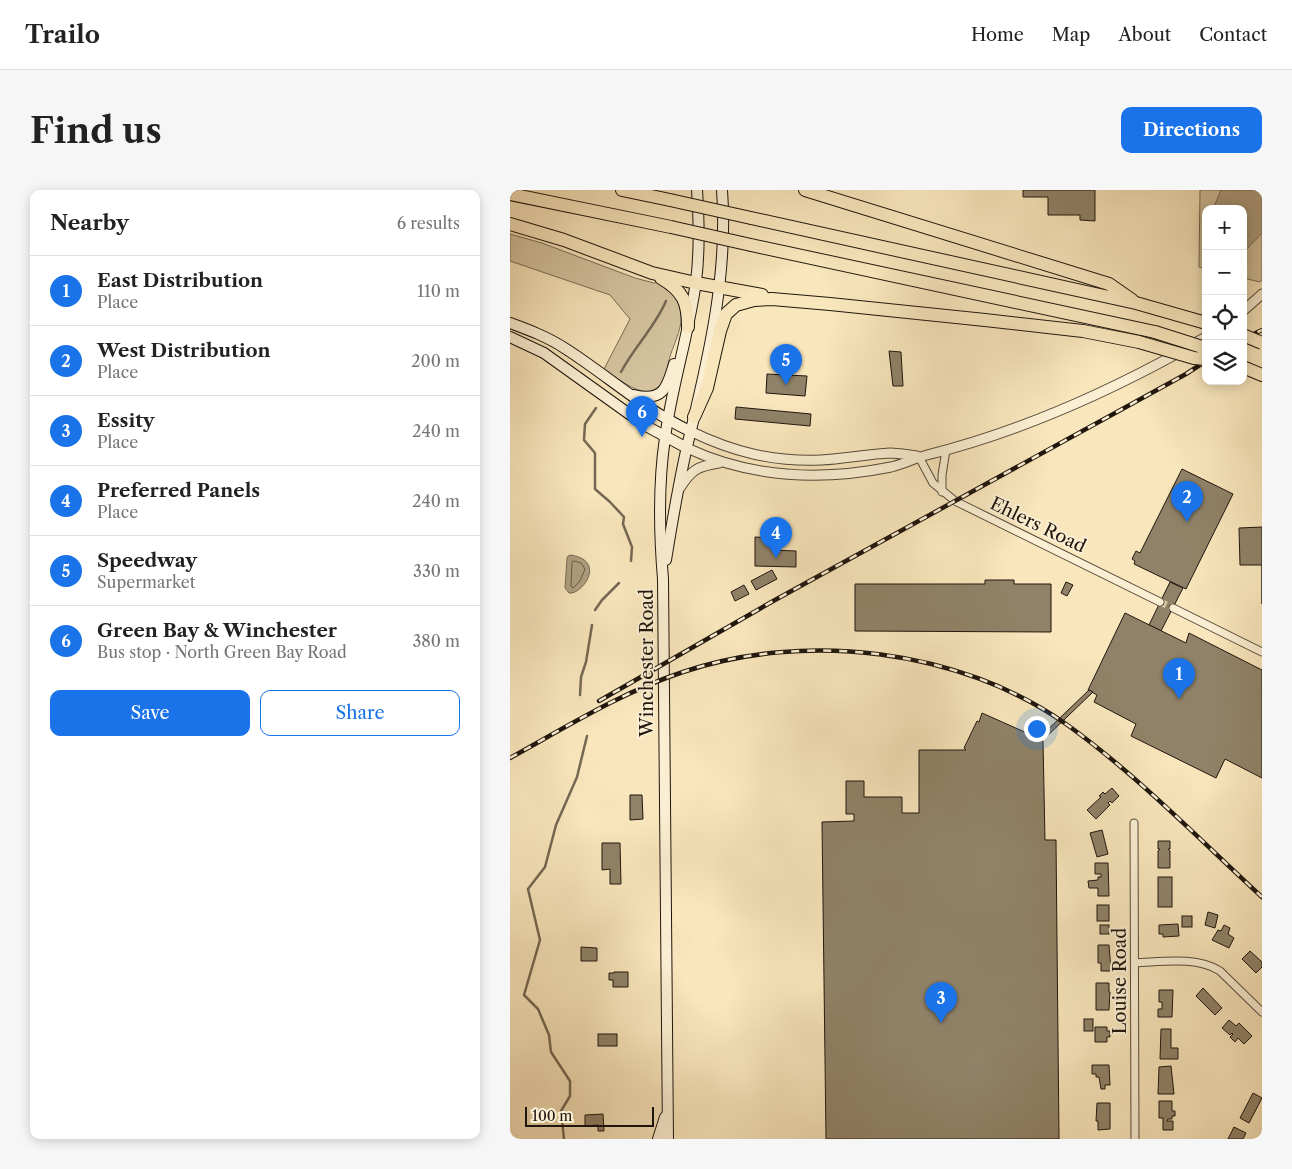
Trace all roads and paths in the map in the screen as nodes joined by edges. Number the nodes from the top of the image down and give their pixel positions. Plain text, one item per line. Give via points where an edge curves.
1 (622, 190) edge
2 (697, 190) edge
3 (722, 190) edge
4 (805, 190) edge
5 (510, 194) edge
6 (510, 224) edge
7 (652, 273) junction
8 (696, 284) junction
9 (720, 288) junction
10 (1262, 294) edge
11 (772, 299) junction
12 (1136, 303) junction
13 (1247, 307) edge
14 (1202, 322) edge
15 (510, 323) edge
16 (687, 330) junction
17 (1247, 336) edge
18 (510, 337) edge
19 (1202, 339) edge
20 (1262, 342) edge
21 (1202, 347) edge
22 (1202, 359) edge
23 (628, 394) junction
24 (694, 416) junction
25 (668, 421) junction
26 (690, 432) junction
27 (665, 436) junction
28 (687, 448) junction
29 (946, 450) junction
30 (919, 457) junction
31 (722, 463) junction
32 (679, 488) junction
33 (942, 492) junction
34 (663, 578) junction
35 (1160, 602) tunnel mouth
36 (1173, 608) tunnel mouth
37 (1262, 652) edge
38 (1134, 823) dead end
39 (1135, 963) junction
40 (1262, 1012) edge
41 (668, 1106) junction
42 (658, 1139) edge
43 (668, 1139) edge
44 (1135, 1139) edge

1 - 12 highway, bridge
2 - 8 main road, Winchester Road
3 - 9 main road via 724,244
4 - 12 highway via 1109,284
5 - 21 highway, bridge via 1155,332
6 - 7 highway
7 - 8 highway
7 - 16 highway via 682,296 687,310
8 - 9 highway
8 - 16 main road, Winchester Road
9 - 11 highway
9 - 24 main road
10 - 13 street
11 - 22 highway, bridge via 1083,331
11 - 24 highway via 742,303 726,314 707,388
12 - 14 highway
15 - 23 main road via 565,348
16 - 23 main road via 668,383 661,392 648,398
16 - 25 main road, Winchester Road
17 - 20 highway, bridge
18 - 27 main road via 544,354
19 - 29 street via 1148,370 1071,406 1001,434
23 - 25 main road
24 - 26 main road
25 - 26 main road
25 - 27 main road, Winchester Road
26 - 28 main road
26 - 30 street via 726,448 769,458 822,460 891,453
27 - 28 main road
27 - 34 main road, Winchester Road via 659,523
28 - 31 street
28 - 32 main road
29 - 30 street
29 - 33 street
30 - 31 street via 893,466 856,472 793,476
30 - 33 street, Ehlers Road via 933,483
31 - 32 street via 692,471
32 - 34 main road
33 - 35 street, Ehlers Road
34 - 41 main road, Winchester Road
36 - 37 street
38 - 39 street, Louise Road
39 - 40 street via 1193,962 1212,966
39 - 44 street, Louise Road
41 - 42 main road
41 - 43 main road, Winchester Road

